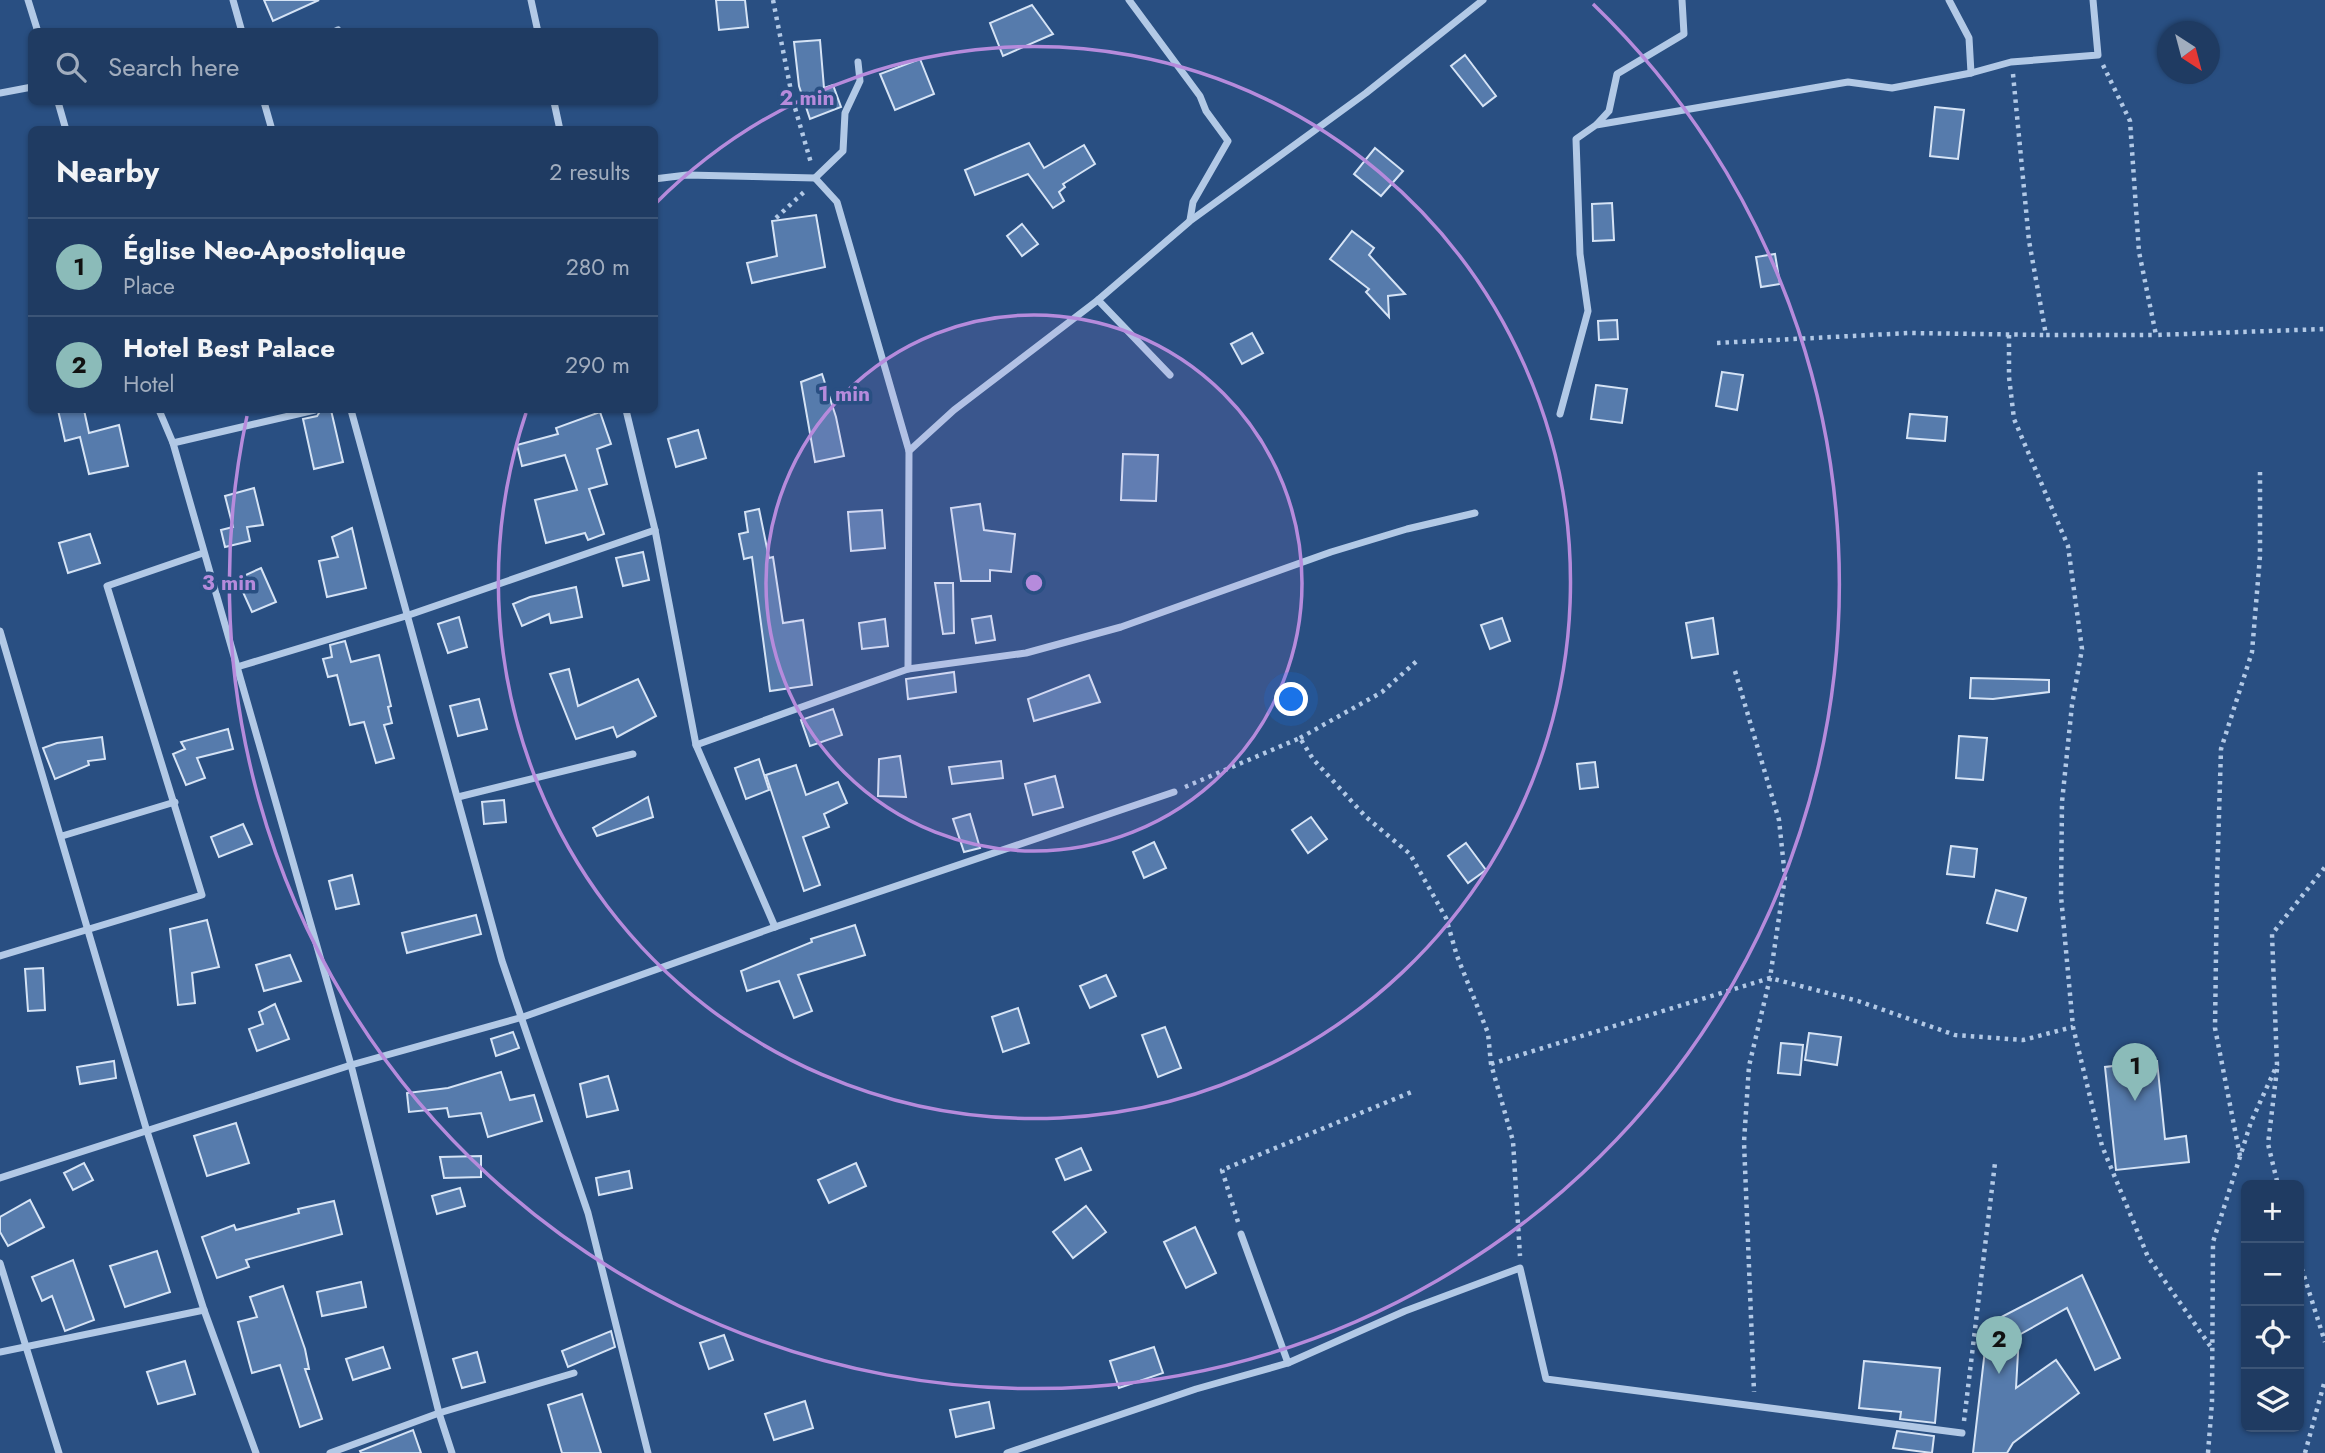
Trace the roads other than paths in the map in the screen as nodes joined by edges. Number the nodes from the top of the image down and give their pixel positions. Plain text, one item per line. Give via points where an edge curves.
1 (28, 0) edge
2 (233, 0) edge
3 (531, 0) edge
4 (1129, 0) edge
5 (1483, 0) edge
6 (1682, 0) edge
7 (1949, 0) edge
8 (2094, 0) edge
9 (36, 28) edge
10 (241, 28) edge
11 (537, 28) edge
12 (858, 62) dead end
13 (1970, 74) junction
14 (28, 88) edge
15 (0, 93) edge
16 (59, 105) edge
17 (265, 105) edge
18 (555, 105) edge
19 (1596, 125) junction
20 (64, 126) edge
21 (271, 126) edge
22 (559, 126) edge
23 (815, 178) junction
24 (658, 179) edge
25 (1189, 220) junction
26 (1098, 300) junction
27 (1170, 375) dead end
28 (160, 413) edge
29 (302, 413) edge
30 (352, 413) edge
31 (627, 413) edge
32 (1560, 414) dead end
33 (173, 443) junction
34 (909, 451) junction
35 (1475, 513) dead end
36 (655, 530) junction
37 (203, 553) junction
38 (406, 616) junction
39 (0, 631) edge
40 (237, 667) junction
41 (908, 669) junction
42 (696, 745) junction
43 (633, 754) dead end
44 (1174, 792) road end
45 (458, 797) junction
46 (175, 802) junction
47 (62, 836) junction
48 (775, 927) junction
49 (89, 928) junction
50 (0, 956) edge
51 (523, 1017) junction
52 (351, 1065) junction
53 (146, 1128) junction
54 (0, 1178) edge
55 (1241, 1234) road end
56 (0, 1263) edge
57 (204, 1310) junction
58 (28, 1346) junction
59 (0, 1352) edge
60 (1289, 1363) junction
61 (574, 1373) dead end
62 (439, 1413) junction
63 (1962, 1433) road end
64 (59, 1453) edge
65 (256, 1453) edge
66 (330, 1453) edge
67 (452, 1453) edge
68 (648, 1453) edge
69 (1007, 1453) edge

1 - 9 street
2 - 10 street
3 - 11 street
4 - 25 street via 1228,141 1193,202
5 - 25 street via 1366,93
6 - 19 street via 1684,34 1617,74 1609,111
7 - 13 street via 1969,38
8 - 13 street via 2098,55 2011,62
12 - 23 street via 860,81 845,113 843,150
13 - 19 street via 1892,88 1848,82
14 - 15 street
16 - 20 street
17 - 21 street
18 - 22 street
19 - 32 street via 1576,139 1580,254 1588,311
23 - 24 street
23 - 34 street via 837,202
25 - 26 street
26 - 27 street
26 - 34 street via 954,410
28 - 33 street
29 - 33 street
30 - 38 street
31 - 36 street
33 - 37 street
34 - 41 street
35 - 41 street via 1331,552 1097,634 1026,653
36 - 38 street
36 - 42 street
37 - 40 street
37 - 46 street via 107,586
38 - 40 street
38 - 45 street
39 - 47 street
40 - 52 street
41 - 42 street
42 - 48 street
43 - 45 street
44 - 48 street
45 - 51 street via 498,948
46 - 47 street
46 - 49 street via 202,895
47 - 49 street
48 - 51 street
49 - 50 street
49 - 53 street
51 - 52 street
51 - 68 street via 588,1213
52 - 53 street
52 - 62 street
53 - 54 street
53 - 57 street
55 - 60 street
56 - 58 street
57 - 58 street
57 - 65 street
58 - 59 street
58 - 64 street
60 - 63 street via 1405,1311 1520,1268 1546,1379
60 - 69 street via 1196,1389
61 - 62 street
62 - 66 street
62 - 67 street

